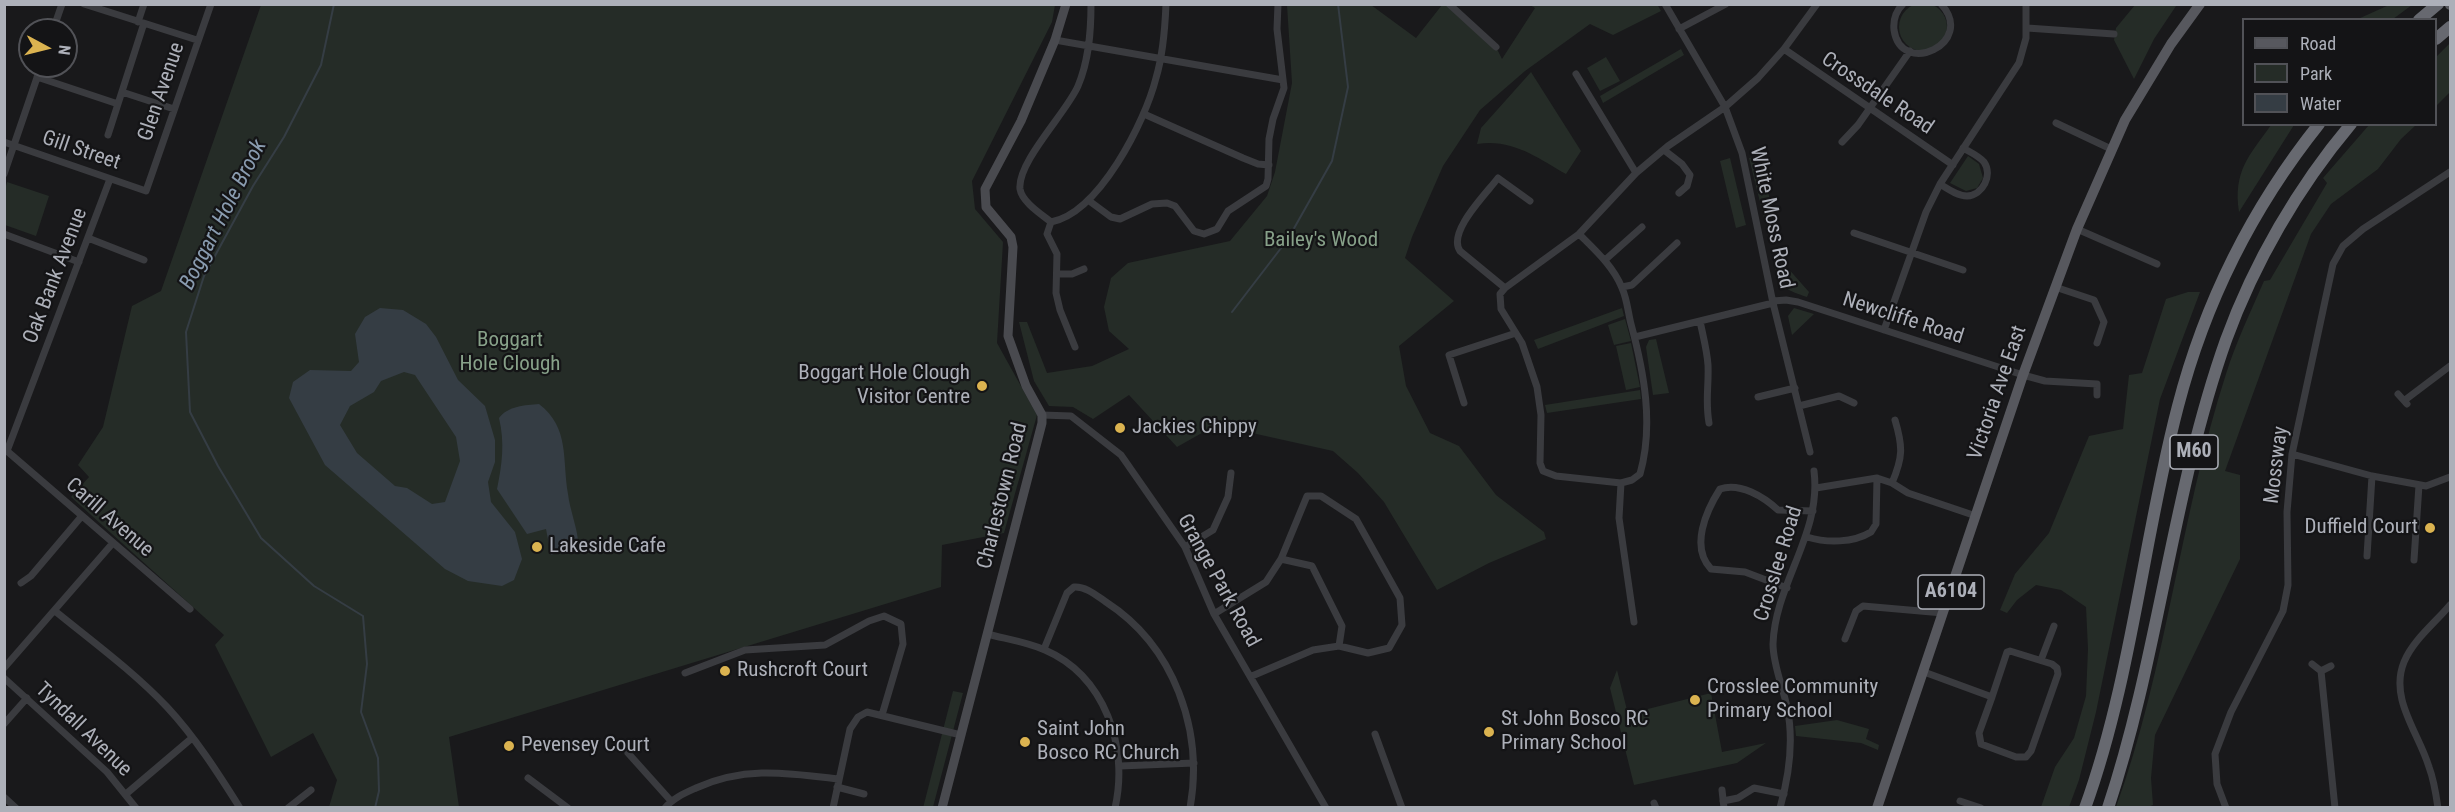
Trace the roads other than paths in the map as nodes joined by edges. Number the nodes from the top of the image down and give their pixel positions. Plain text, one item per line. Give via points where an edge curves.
1 (144, 4) edge
2 (211, 4) edge
3 (1066, 4) edge
4 (1092, 4) edge
5 (1166, 4) edge
6 (1278, 4) edge
7 (1449, 4) edge
8 (1665, 4) edge
9 (1726, 4) edge
10 (1818, 4) edge
11 (1903, 4) edge
12 (1941, 4) edge
13 (2026, 4) edge
14 (2438, 4) edge
15 (89, 5) edge
16 (2198, 6) edge
17 (2421, 18) edge
18 (141, 22) junction
19 (2451, 27) edge
20 (1679, 28) junction
21 (2027, 28) junction
22 (2114, 34) dead end
23 (2437, 38) edge
24 (197, 40) junction
25 (1055, 40) junction
26 (1089, 46) junction
27 (1496, 47) dead end
28 (1784, 49) junction
29 (1910, 51) junction
30 (1160, 59) junction
31 (1576, 74) dead end
32 (37, 78) edge
33 (40, 78) edge
34 (1283, 80) junction
35 (122, 92) junction
36 (118, 104) junction
37 (1725, 107) junction
38 (1868, 108) junction
39 (174, 110) junction
40 (1144, 114) junction
41 (2056, 123) dead end
42 (2317, 126) edge
43 (2349, 126) edge
44 (108, 135) dead end
45 (4, 142) edge
46 (1842, 142) dead end
47 (14, 146) junction
48 (1963, 148) junction
49 (2111, 149) junction
50 (1664, 150) junction
51 (1269, 165) junction
52 (1953, 165) junction
53 (2451, 172) edge
54 (1636, 173) junction
55 (4, 174) edge
56 (110, 179) junction
57 (1940, 184) junction
58 (146, 191) joint
59 (1679, 193) dead end
60 (1088, 200) junction
61 (1530, 201) dead end
62 (1051, 222) junction
63 (1642, 227) dead end
64 (2076, 229) junction
65 (1854, 233) dead end
66 (4, 234) edge
67 (1579, 234) junction
68 (88, 238) junction
69 (1677, 243) dead end
70 (1910, 252) junction
71 (144, 260) dead end
72 (1605, 260) junction
73 (79, 262) junction
74 (2157, 264) dead end
75 (1084, 269) dead end
76 (1963, 270) dead end
77 (1057, 274) junction
78 (1622, 287) junction
79 (2055, 287) junction
80 (1505, 288) junction
81 (1773, 302) junction
82 (1700, 321) junction
83 (1077, 327) dead end
84 (1068, 330) junction
85 (1884, 330) junction
86 (1516, 333) junction
87 (1635, 337) junction
88 (2097, 344) dead end
89 (1075, 347) dead end
90 (2451, 366) edge
91 (2023, 375) junction
92 (1795, 388) junction
93 (2398, 393) dead end
94 (2097, 395) dead end
95 (1758, 397) dead end
96 (1464, 403) dead end
97 (1854, 403) dead end
98 (1799, 406) junction
99 (1042, 415) junction
100 (1895, 420) dead end
101 (1709, 423) dead end
102 (6, 452) edge
103 (1810, 452) dead end
104 (2292, 454) junction
105 (1814, 471) dead end
106 (1231, 473) dead end
107 (2372, 476) junction
108 (2451, 477) edge
109 (1877, 478) junction
110 (1621, 483) junction
111 (1892, 483) junction
112 (2419, 485) junction
113 (1816, 488) junction
114 (1813, 511) junction
115 (1976, 516) junction
116 (81, 517) junction
117 (1807, 537) junction
118 (112, 544) junction
119 (1185, 547) junction
120 (2367, 556) dead end
121 (1281, 559) junction
122 (2414, 560) dead end
123 (21, 583) dead end
124 (1787, 588) junction
125 (2451, 605) edge
126 (190, 609) dead end
127 (55, 611) junction
128 (1943, 613) junction
129 (1214, 614) junction
130 (1634, 622) dead end
131 (2054, 626) dead end
132 (987, 634) junction
133 (1845, 639) dead end
134 (1339, 646) junction
135 (1044, 649) junction
136 (2041, 660) junction
137 (2312, 664) dead end
138 (2331, 666) dead end
139 (4, 668) edge
140 (2321, 671) junction
141 (1924, 672) junction
142 (685, 673) dead end
143 (1252, 676) junction
144 (4, 678) edge
145 (1992, 697) junction
146 (27, 698) junction
147 (882, 715) junction
148 (4, 724) edge
149 (1375, 734) dead end
150 (961, 735) junction
151 (192, 738) junction
152 (628, 753) dead end
153 (1194, 764) junction
154 (1120, 766) junction
155 (528, 778) dead end
156 (838, 779) junction
157 (837, 787) junction
158 (310, 790) dead end
159 (1722, 790) dead end
160 (126, 794) junction
161 (864, 794) dead end
162 (1784, 794) junction
163 (4, 797) edge
164 (671, 801) junction
165 (1960, 801) dead end
166 (1724, 804) edge
167 (16, 807) edge
168 (136, 807) edge
169 (240, 807) edge
170 (288, 807) edge
171 (568, 807) edge
172 (665, 807) edge
173 (832, 807) edge
174 (942, 807) edge
175 (1115, 807) edge
176 (1190, 807) edge
177 (1326, 807) edge
178 (1402, 807) edge
179 (1780, 807) edge
180 (1877, 807) edge
181 (1981, 807) edge
182 (2085, 807) edge
183 (2108, 807) edge
184 (2226, 807) edge
185 (2335, 807) edge
186 (2438, 807) edge

1 - 18 street
2 - 24 street, Glen Avenue
3 - 25 street, Charlestown Road
4 - 26 street
5 - 30 street
6 - 34 street
7 - 27 street
8 - 20 street, White Moss Road
9 - 20 street
10 - 28 street
11 - 29 street via 1896,13 1894,28 1897,39
12 - 29 street via 1950,19 1946,41 1930,52
13 - 21 street
14 - 17 highway
15 - 18 street
16 - 49 main road, Victoria Ave East / A6104 via 2149,79
18 - 24 street
18 - 35 street
19 - 23 highway
20 - 37 street, White Moss Road
21 - 22 street
21 - 48 street via 2019,63
24 - 39 street, Glen Avenue
25 - 26 street
25 - 99 street, Charlestown Road via 984,195 986,207 1011,237 1008,336 1026,386
26 - 30 street
26 - 62 street via 1077,87 1021,179 1023,198
28 - 37 street
28 - 38 street, Crossdale Road
29 - 38 street
30 - 34 street
30 - 40 street
31 - 54 street
32 - 47 street
33 - 36 street
34 - 51 street via 1269,139
35 - 36 street
35 - 39 street
36 - 44 street
37 - 50 street
37 - 81 street, White Moss Road via 1743,153
38 - 46 street
38 - 52 street, Crossdale Road
39 - 58 street, Glen Avenue
40 - 51 street via 1243,158
40 - 60 street via 1122,156
41 - 49 street
42 - 182 highway, M60 via 2286,166 2250,224 2200,333 2178,405 2128,646
43 - 183 highway, M60 via 2310,178 2277,232 2226,340 2188,473 2150,653
45 - 47 street, Gill Street
47 - 55 street
47 - 56 street, Gill Street
48 - 52 street
48 - 57 street via 1984,163 1987,173 1983,187 1968,196
49 - 64 main road, Victoria Ave East / A6104
50 - 54 street
50 - 59 street via 1690,176
51 - 60 street via 1266,186 1228,211 1217,229 1204,234 1194,231 1176,206 1167,203 1152,204 1120,219
52 - 57 street
53 - 104 street, Mossway via 2343,246 2331,273
54 - 67 street
56 - 58 street, Gill Street
56 - 68 street, Oak Bank Avenue
57 - 70 street
60 - 62 street via 1063,220
61 - 80 street via 1498,178 1458,230 1458,249
62 - 77 street via 1047,234 1057,254
63 - 72 street
64 - 74 street
64 - 79 main road, Victoria Ave East / A6104
65 - 70 street
66 - 73 street
67 - 72 street
67 - 80 street
68 - 71 street
68 - 73 street, Oak Bank Avenue
69 - 78 street via 1632,285
70 - 76 street
70 - 85 street
72 - 78 street
73 - 102 street, Oak Bank Avenue
75 - 77 street
77 - 84 street via 1056,293
78 - 87 street
79 - 88 street via 2094,300 2104,322
79 - 91 main road, Victoria Ave East / A6104
80 - 86 street via 1499,297 1500,304
81 - 82 street, Newcliffe Road
81 - 85 street, Newcliffe Road via 1798,302
81 - 92 street, White Moss Road
82 - 87 street, Newcliffe Road
82 - 101 street via 1707,355 1705,402
83 - 84 street
84 - 89 street
85 - 91 street, Newcliffe Road
86 - 96 street via 1449,355
86 - 110 street via 1537,387 1543,471
87 - 110 street via 1646,400 1645,448 1640,474
90 - 93 street via 2406,402
91 - 94 street, Newcliffe Road via 2045,381 2097,384
91 - 115 main road, Victoria Ave East / A6104
92 - 95 street
92 - 98 street, White Moss Road
97 - 98 street via 1839,396
98 - 103 street, White Moss Road
99 - 119 street, Grange Park Road via 1071,416 1121,455
99 - 132 street, Charlestown Road
100 - 111 street via 1902,444
102 - 116 street, Carill Avenue
104 - 107 street
104 - 184 street, Mossway via 2287,512 2288,585 2283,611 2231,712 2215,754 2217,784
105 - 113 street, Crosslee Road
106 - 119 street via 1228,497 1213,530
107 - 112 street
107 - 120 street
108 - 112 street
109 - 111 street
109 - 113 street
109 - 117 street via 1876,524 1872,532 1831,541
110 - 130 street via 1619,518
111 - 115 street via 1908,493
112 - 122 street
113 - 114 street, Crosslee Road
114 - 117 street, Crosslee Road
114 - 124 street via 1778,510 1766,499 1728,486 1720,489 1710,505 1702,530 1704,562 1711,569 1745,572
115 - 128 main road, Victoria Ave East / A6104
116 - 118 street, Carill Avenue
116 - 123 street
117 - 124 street, Crosslee Road
118 - 126 street, Carill Avenue
118 - 127 street
119 - 129 street, Grange Park Road
121 - 129 street via 1266,582
121 - 134 street via 1312,566 1342,626
121 - 134 street via 1307,495 1321,496 1356,519 1400,597 1402,626 1389,648 1368,653
124 - 162 street, Crosslee Road via 1773,644 1789,722
125 - 186 street via 2414,645 2399,678 2409,719 2429,765
127 - 139 street
127 - 151 street via 135,677
128 - 133 street via 1863,606
128 - 141 main road, Victoria Ave East / A6104
129 - 143 street, Grange Park Road
131 - 136 street
132 - 135 street
132 - 150 street, Charlestown Road
134 - 143 street via 1313,650
135 - 153 street via 1067,593 1074,587 1114,608 1135,626 1169,669 1186,712
135 - 154 street via 1074,669 1097,695 1114,732
136 - 145 street via 2007,652
136 - 145 street via 2055,666 2058,674 2026,757 1981,744 1979,733
137 - 140 street
138 - 140 street
140 - 185 street
141 - 145 street
141 - 180 main road, Victoria Ave East / A6104
142 - 147 street via 745,650 825,645 884,616 901,624 903,644
143 - 177 street, Grange Park Road
144 - 146 street, Tyndall Avenue
146 - 148 street
146 - 160 street, Tyndall Avenue
147 - 150 street
147 - 156 street via 867,712 858,717 850,729
149 - 178 street
150 - 174 street, Charlestown Road
151 - 160 street
151 - 169 street
152 - 164 street
153 - 154 street
153 - 176 street
154 - 175 street
155 - 171 street
156 - 157 street
156 - 164 street via 746,773 710,782
157 - 161 street
157 - 173 street
158 - 170 street
159 - 166 street
160 - 168 street, Tyndall Avenue
162 - 166 street via 1754,788
162 - 179 street, Crosslee Road
163 - 167 street
164 - 172 street
165 - 181 street

